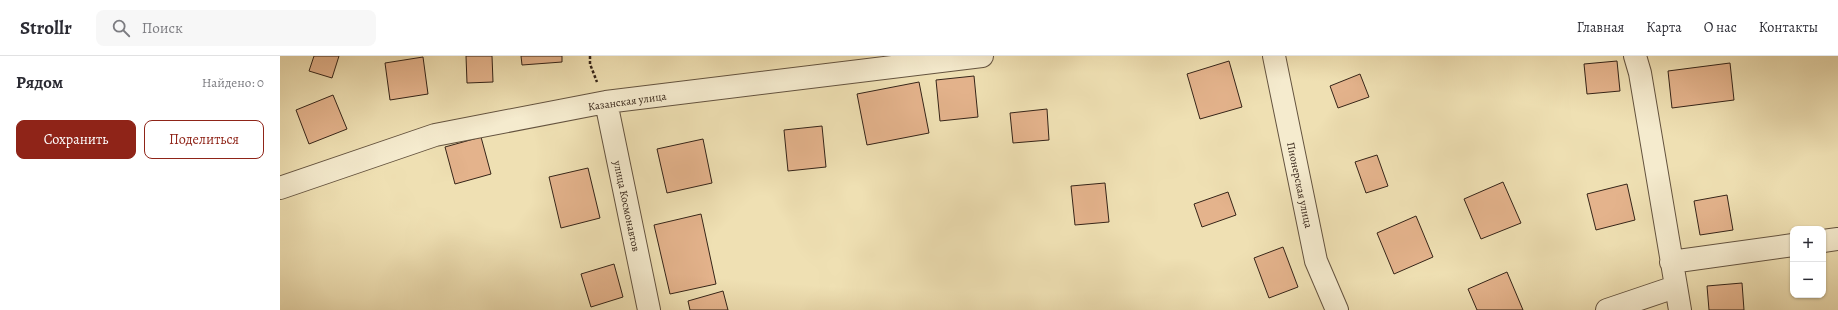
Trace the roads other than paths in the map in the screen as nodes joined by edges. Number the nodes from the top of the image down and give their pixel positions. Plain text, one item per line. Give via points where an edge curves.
1 (982, 56) edge
2 (1274, 56) edge
3 (1635, 56) edge
4 (606, 102) junction
5 (280, 188) edge
6 (1838, 239) edge
7 (1826, 241) edge
8 (1790, 245) edge
9 (1671, 262) junction
10 (1675, 287) junction
11 (649, 310) edge
12 (1337, 310) edge
13 (1607, 310) edge
14 (1680, 310) edge

1 - 4 street, Казанская улица
2 - 12 street, Пионерская улица via 1316,261
3 - 9 street
4 - 5 street, Казанская улица via 435,135
4 - 11 street, улица Космонавтов
6 - 7 street
8 - 9 street
9 - 10 street
10 - 13 street
10 - 14 street

